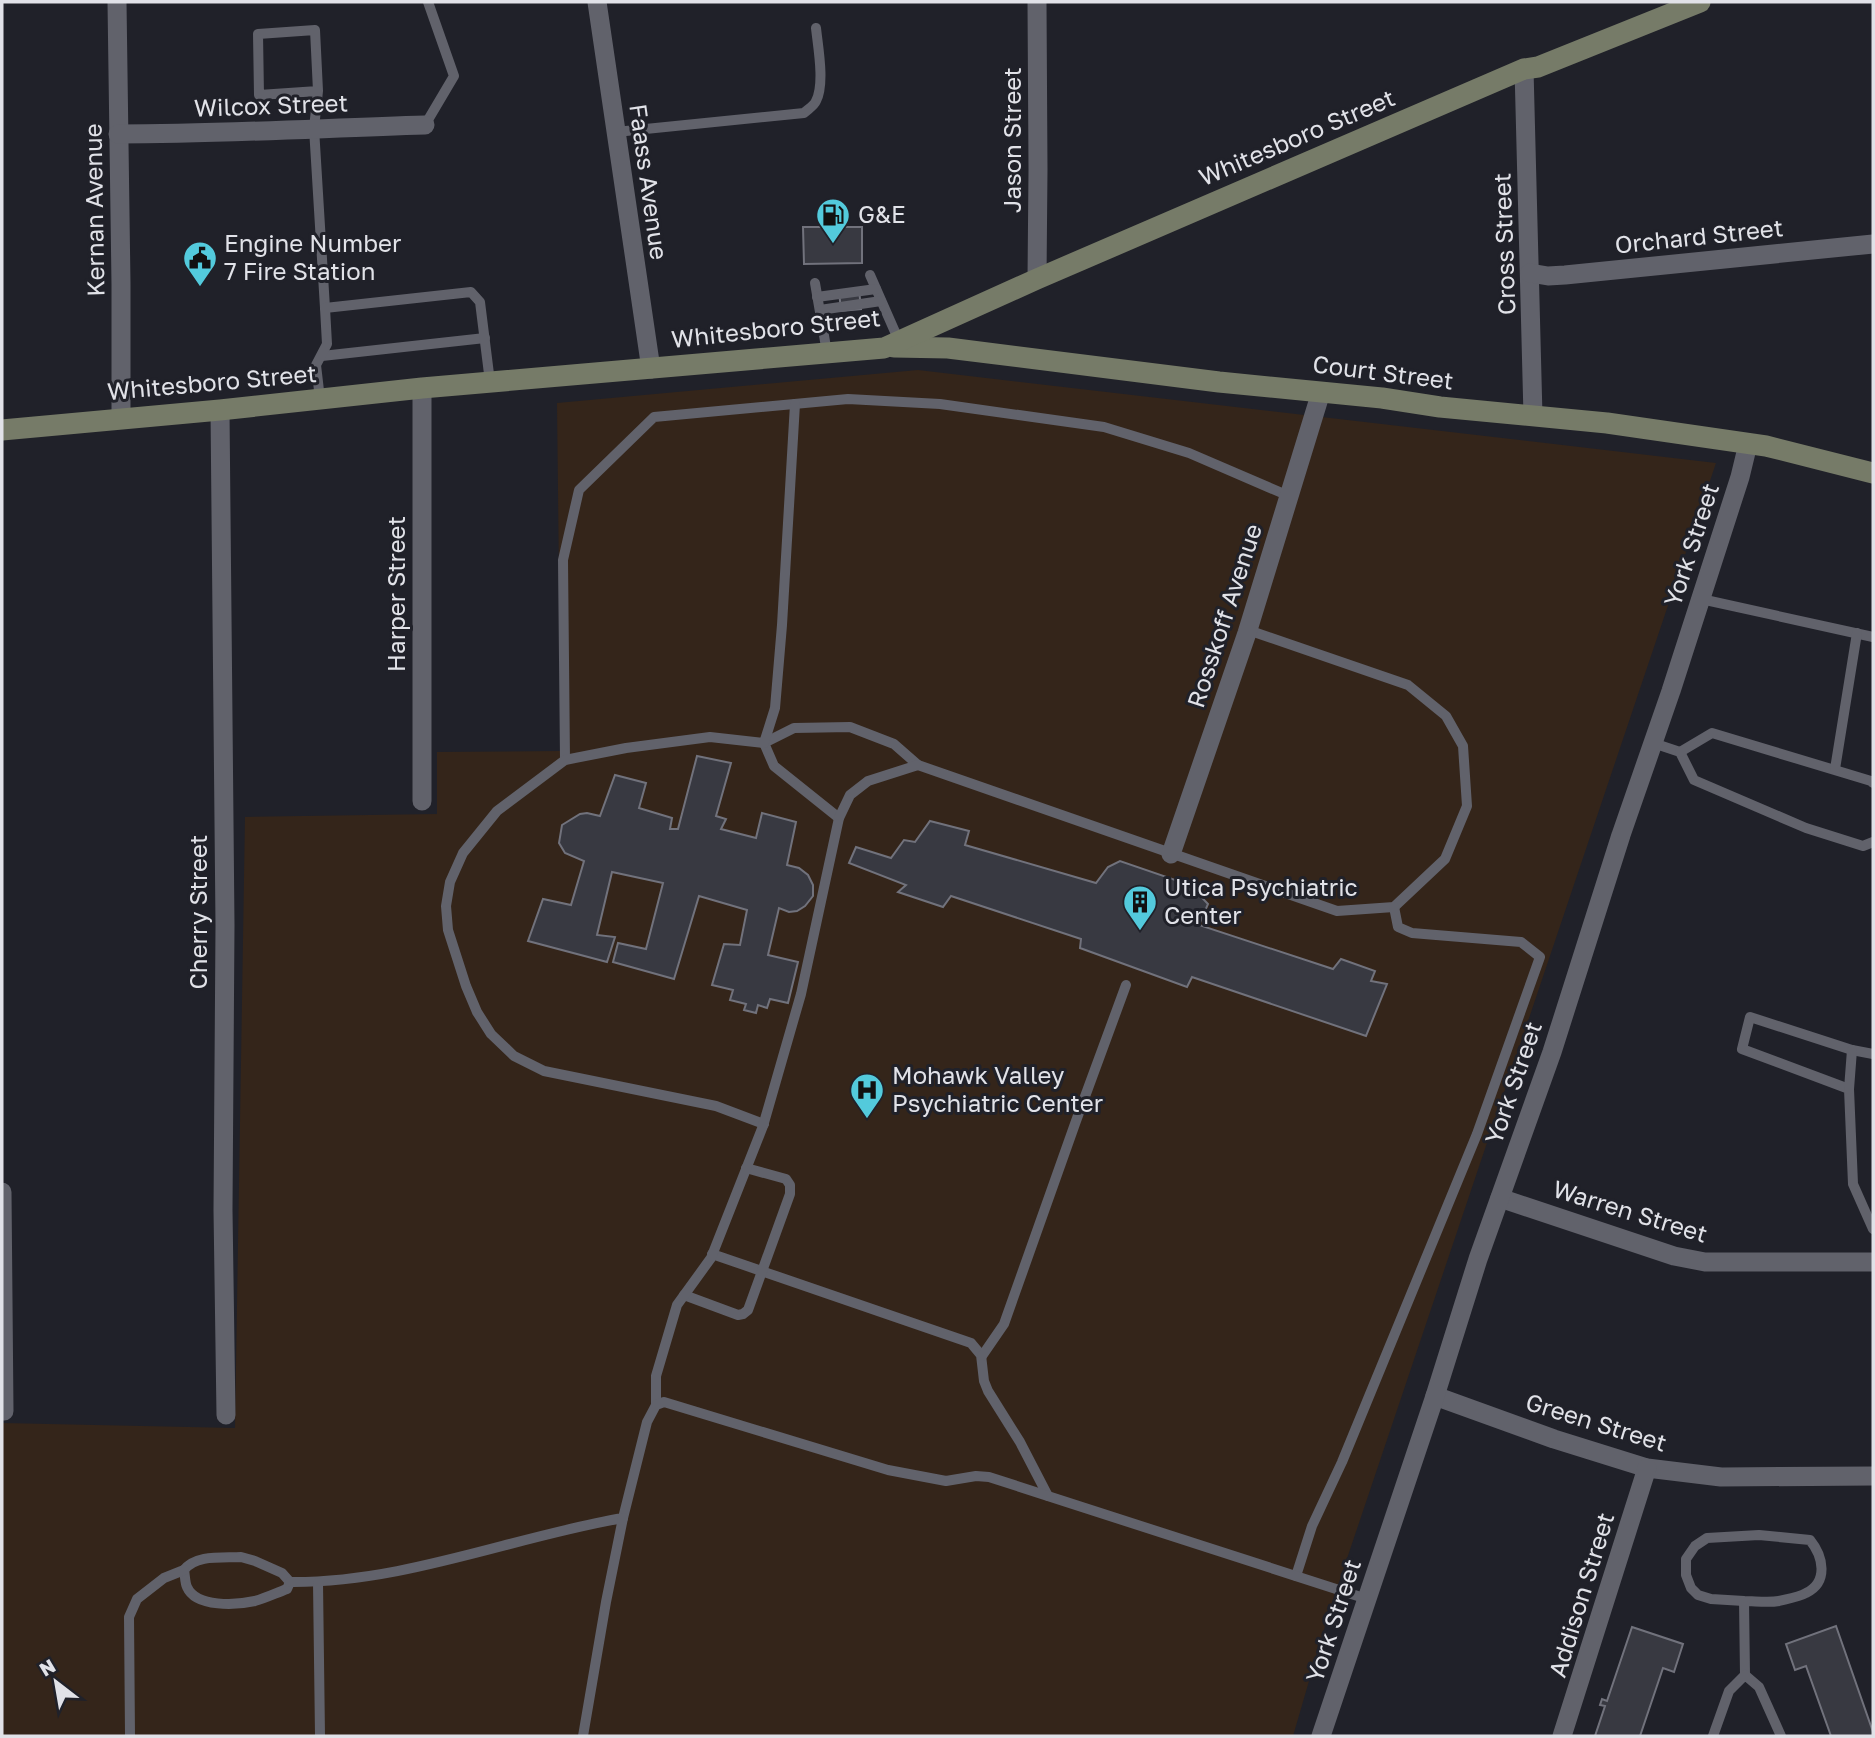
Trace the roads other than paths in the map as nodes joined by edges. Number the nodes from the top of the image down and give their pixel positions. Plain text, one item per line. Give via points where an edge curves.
1 (117, 2) edge
2 (428, 2) edge
3 (597, 2) edge
4 (1037, 2) edge
5 (1700, 2) edge
6 (816, 28) dead end
7 (1524, 69) junction
8 (318, 91) junction
9 (425, 125) joint
10 (314, 128) junction
11 (616, 132) junction
12 (118, 134) junction
13 (1873, 244) edge
14 (1530, 272) junction
15 (870, 275) dead end
16 (1037, 279) junction
17 (815, 283) dead end
18 (876, 289) junction
19 (817, 297) junction
20 (881, 301) junction
21 (325, 308) junction
22 (820, 310) junction
23 (485, 338) junction
24 (891, 344) junction
25 (827, 353) junction
26 (322, 356) junction
27 (651, 369) junction
28 (491, 382) junction
29 (422, 388) junction
30 (1321, 392) junction
31 (320, 399) junction
32 (795, 404) junction
33 (220, 410) junction
34 (1533, 416) junction
35 (121, 418) junction
36 (2, 430) edge
37 (1748, 444) junction
38 (1873, 473) edge
39 (1289, 496) junction
40 (1701, 599) junction
41 (1248, 629) junction
42 (1857, 633) junction
43 (1873, 637) edge
44 (764, 743) junction
45 (1653, 743) junction
46 (1680, 752) junction
47 (565, 760) junction
48 (918, 765) junction
49 (1835, 769) junction
50 (1873, 783) edge
51 (422, 801) dead end
52 (839, 818) junction
53 (1873, 842) edge
54 (1171, 854) junction
55 (1394, 907) junction
56 (1126, 985) dead end
57 (1852, 1050) junction
58 (1873, 1054) edge
59 (1849, 1089) junction
60 (764, 1124) junction
61 (746, 1168) junction
62 (2, 1192) edge
63 (1500, 1198) junction
64 (1873, 1229) edge
65 (712, 1254) junction
66 (1873, 1262) edge
67 (762, 1271) junction
68 (684, 1295) junction
69 (982, 1356) junction
70 (1435, 1396) junction
71 (656, 1405) junction
72 (4, 1411) dead end
73 (226, 1415) dead end
74 (1647, 1468) junction
75 (1873, 1476) edge
76 (1048, 1496) junction
77 (623, 1518) junction
78 (184, 1570) junction
79 (1296, 1576) junction
80 (290, 1583) junction
81 (318, 1583) junction
82 (1367, 1599) junction
83 (1744, 1601) junction
84 (1745, 1675) junction
85 (130, 1736) edge
86 (320, 1736) edge
87 (583, 1736) edge
88 (1321, 1736) edge
89 (1562, 1736) edge
90 (1713, 1736) edge
91 (1781, 1736) edge

1 - 12 street, Kernan Avenue
2 - 9 lane via 454,76
3 - 11 street, Faass Avenue
4 - 16 street, Jason Street
5 - 7 street, Whitesboro Street
6 - 11 lane via 819,93 804,113
7 - 14 street, Cross Street
7 - 16 street, Whitesboro Street
8 - 8 lane via 315,30 258,34 259,95
8 - 10 lane
9 - 10 street, Wilcox Street
10 - 12 street, Wilcox Street
10 - 21 lane
11 - 27 street, Faass Avenue
12 - 35 street, Kernan Avenue
13 - 14 street, Orchard Street via 1565,275
14 - 34 street, Cross Street
15 - 18 lane
16 - 24 street, Whitesboro Street
17 - 19 lane
18 - 19 lane
18 - 20 lane
19 - 22 lane
20 - 22 lane
20 - 24 lane
21 - 23 lane via 471,292 480,302
21 - 26 lane via 327,344
22 - 25 lane
23 - 26 lane
23 - 28 lane
24 - 25 street, Whitesboro Street
24 - 30 street, Court Street
25 - 27 street, Whitesboro Street
26 - 31 lane via 316,365
27 - 28 street, Whitesboro Street
28 - 29 street, Whitesboro Street
29 - 31 street, Whitesboro Street
29 - 51 street, Harper Street
30 - 34 street, Court Street
30 - 39 street, Rosskoff Avenue
31 - 33 street, Whitesboro Street
32 - 39 lane via 848,399 940,404 1104,427 1189,453
32 - 44 lane via 779,667 775,708
32 - 47 lane via 654,416 579,490 563,560
33 - 35 street, Whitesboro Street
33 - 73 street, Cherry Street
34 - 37 street, Court Street
35 - 36 street, Whitesboro Street
37 - 38 street, Court Street
37 - 40 street, York Street
39 - 41 street, Rosskoff Avenue
40 - 42 lane
40 - 45 street, York Street
41 - 54 street, Rosskoff Avenue
41 - 55 lane via 1408,685 1446,716 1463,746 1467,806 1445,859
42 - 43 lane
42 - 49 lane
44 - 47 lane via 710,737
44 - 48 lane via 794,728 850,727 894,744
44 - 52 lane via 774,766
45 - 46 lane
45 - 63 street, York Street
46 - 49 lane via 1712,733
46 - 53 lane via 1694,780 1806,828 1864,846
47 - 60 lane via 497,811 463,853 450,882 448,930 477,1012 514,1056 544,1071 716,1106
48 - 52 lane via 868,780 850,795
48 - 54 lane
49 - 50 lane
52 - 60 lane via 801,994
54 - 55 lane via 1337,911
55 - 79 lane via 1398,927 1412,933 1521,942 1540,957 1477,1134 1312,1526
56 - 69 lane via 1004,1324
57 - 58 lane
57 - 59 lane
57 - 59 lane via 1750,1017 1742,1049
59 - 64 lane via 1853,1184
60 - 61 lane
61 - 65 lane
61 - 67 lane via 786,1180 789,1185 790,1194
62 - 72 street
63 - 66 street, Warren Street via 1674,1256 1706,1262
63 - 70 street, York Street
65 - 67 lane
65 - 68 lane
67 - 68 lane via 743,1314
67 - 69 lane via 971,1343
68 - 71 lane via 656,1376
69 - 76 lane via 988,1391
70 - 74 street, Green Street
70 - 82 street, York Street
71 - 76 lane via 664,1402 888,1470 946,1481 989,1477
71 - 77 lane via 647,1422
74 - 75 street, Green Street via 1721,1478
74 - 89 street, Addison Street
76 - 79 lane
77 - 81 lane via 437,1563
77 - 87 lane
78 - 80 lane via 200,1559 241,1557 282,1573
78 - 80 lane via 187,1587 205,1602 255,1601 287,1589
78 - 85 lane via 164,1578 137,1599 129,1617
79 - 82 lane
80 - 81 lane
81 - 86 lane
82 - 88 street, York Street
83 - 83 lane via 1710,1599 1691,1588 1686,1559 1695,1546 1707,1538 1759,1535 1810,1540 1818,1550 1822,1572 1818,1583 1807,1593 1777,1601
83 - 84 lane
84 - 90 lane via 1729,1691
84 - 91 lane via 1759,1688

